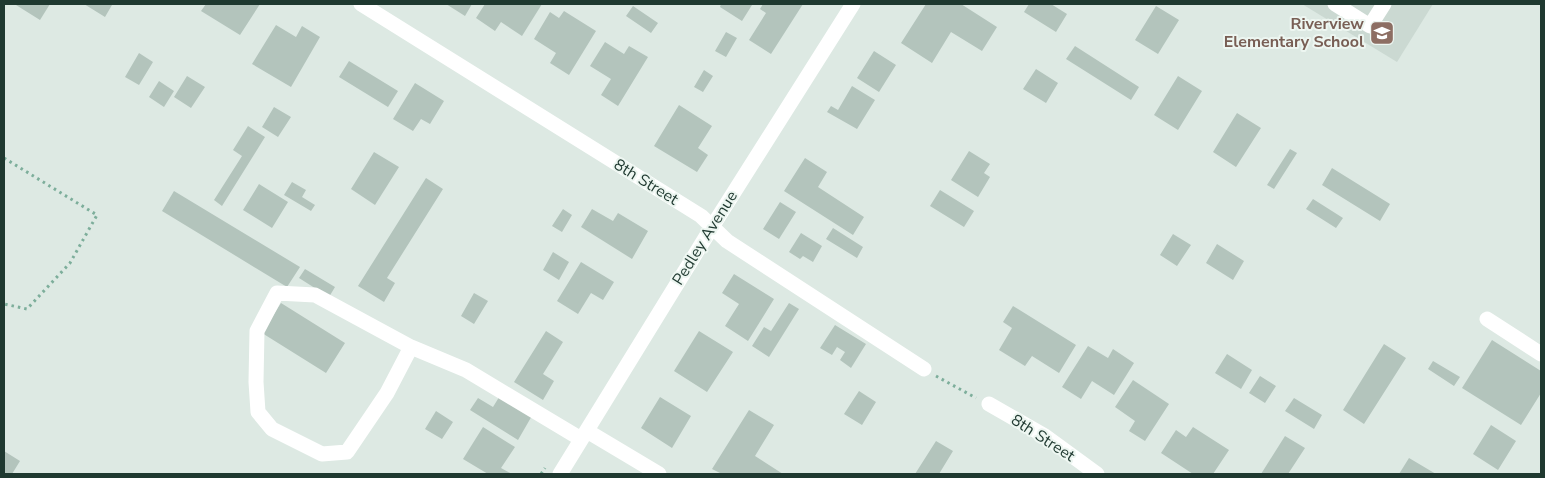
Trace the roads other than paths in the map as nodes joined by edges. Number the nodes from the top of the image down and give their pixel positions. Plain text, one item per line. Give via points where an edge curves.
1 (361, 4) edge
2 (853, 4) edge
3 (1335, 4) edge
4 (1384, 4) edge
5 (712, 227) junction
6 (1487, 319) dead end
7 (412, 347) junction
8 (1541, 354) edge
9 (924, 369) road end
10 (989, 404) road end
11 (584, 435) junction
12 (560, 474) edge
13 (660, 474) edge
14 (1097, 474) edge

1 - 5 street, 8th Street via 701,216
2 - 5 street, Pedley Avenue
3 - 4 street via 1370,26
5 - 9 street, 8th Street via 727,241
5 - 11 street, Pedley Avenue
6 - 8 street
7 - 7 street via 315,296 278,292 257,331 258,412 272,429 322,454 347,452 387,393
7 - 11 street via 466,370
10 - 14 street, 8th Street via 1046,436
11 - 12 street, Pedley Avenue
11 - 13 street

